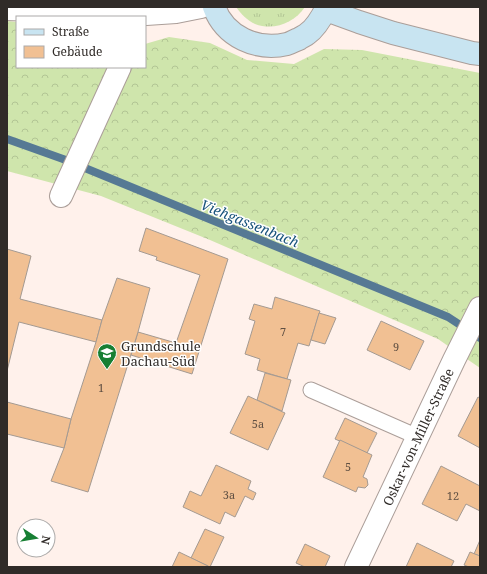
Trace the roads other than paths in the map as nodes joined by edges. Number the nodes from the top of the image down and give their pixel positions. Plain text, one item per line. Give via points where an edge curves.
1 (201, 7) edge
2 (214, 7) edge
3 (326, 8) edge
4 (7, 9) edge
5 (53, 9) edge
6 (145, 16) edge
7 (480, 54) edge
8 (120, 68) edge
9 (61, 196) dead end
10 (479, 310) edge
11 (311, 390) dead end
12 (418, 437) junction
13 (356, 567) edge

1 - 6 street
2 - 3 street via 230,31 247,42 268,46 288,44 307,35 321,19
3 - 7 street via 393,33
4 - 5 street
5 - 6 street
8 - 9 street
10 - 12 street, Oskar-von-Miller-Straße
11 - 12 lane
12 - 13 street, Oskar-von-Miller-Straße

